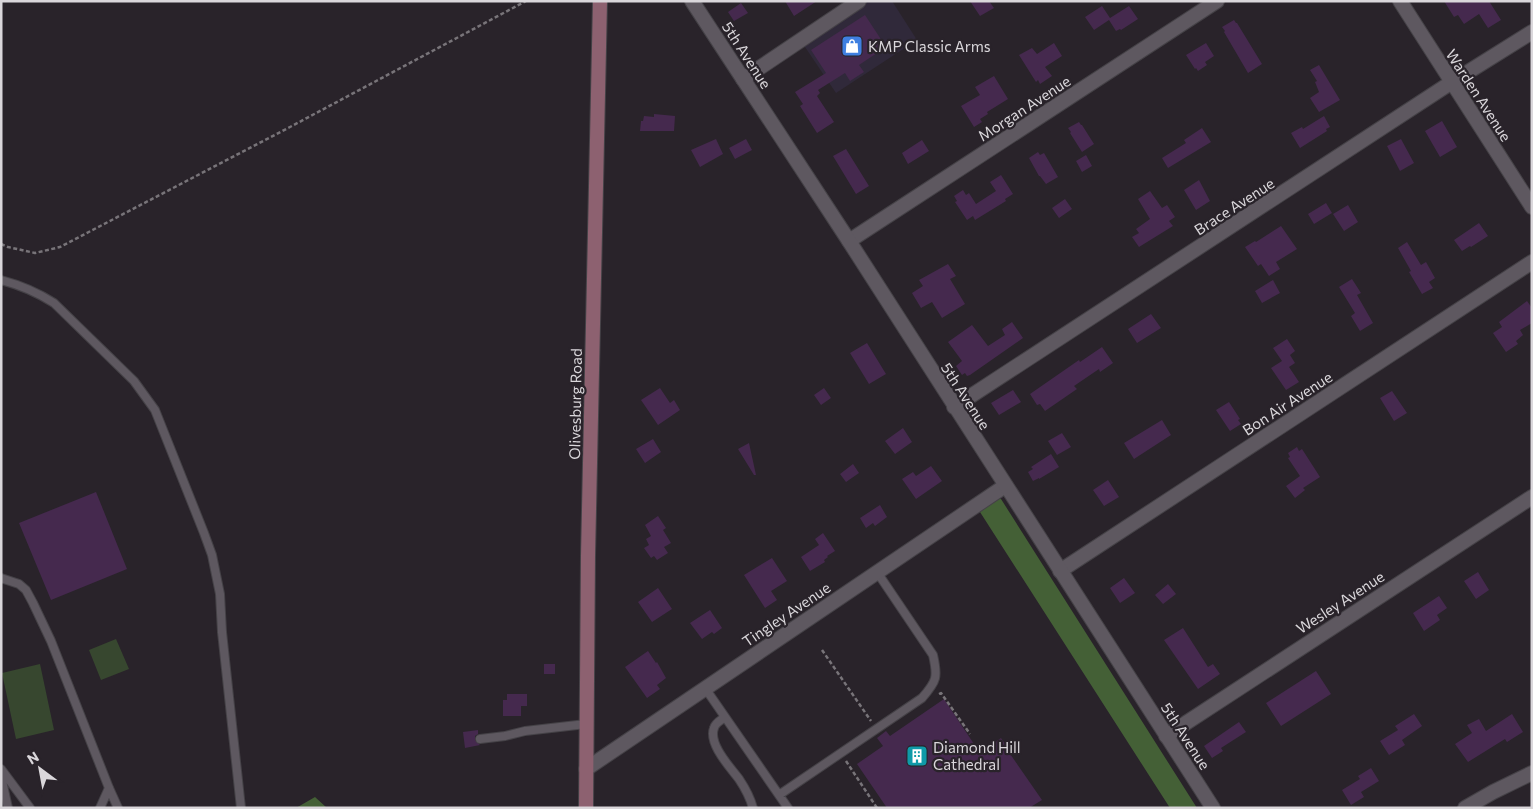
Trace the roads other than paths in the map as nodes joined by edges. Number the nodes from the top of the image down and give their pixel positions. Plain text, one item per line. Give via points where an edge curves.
1 (600, 1) edge
2 (692, 1) edge
3 (859, 1) edge
4 (1217, 1) edge
5 (1400, 1) edge
6 (1532, 32) edge
7 (743, 79) junction
8 (1452, 82) junction
9 (1532, 207) edge
10 (849, 242) junction
11 (1532, 262) edge
12 (1, 280) edge
13 (954, 407) junction
14 (1005, 486) junction
15 (1532, 497) edge
16 (1060, 571) junction
17 (877, 572) junction
18 (1, 578) edge
19 (705, 688) junction
20 (725, 717) junction
21 (586, 724) junction
22 (1166, 736) junction
23 (480, 739) dead end
24 (1, 768) edge
25 (586, 769) junction
26 (1532, 773) edge
27 (1, 776) edge
28 (109, 788) junction
29 (779, 795) junction
30 (8, 808) edge
31 (30, 808) edge
32 (100, 808) edge
33 (118, 808) edge
34 (241, 808) edge
35 (586, 808) edge
36 (753, 808) edge
37 (788, 808) edge
38 (1213, 808) edge
39 (1465, 808) edge

1 - 21 main road, Olivesburg Road
2 - 7 street, 5th Avenue
3 - 7 street
4 - 10 street, Morgan Avenue
5 - 8 street, Warden Avenue
6 - 8 street, Brace Avenue
7 - 10 street, 5th Avenue
8 - 9 street, Warden Avenue
8 - 13 street, Brace Avenue
10 - 13 street, 5th Avenue
11 - 16 street, Bon Air Avenue
12 - 34 lane via 26,288 54,303 134,381 155,410 212,555 220,594
13 - 14 street, 5th Avenue
14 - 16 street, 5th Avenue
14 - 17 street, Tingley Avenue
15 - 22 street, Wesley Avenue
16 - 22 street, 5th Avenue
17 - 19 street, Tingley Avenue
17 - 29 lane via 933,655 934,684 922,698
18 - 28 lane via 19,584 33,603
19 - 20 lane
19 - 25 street, Tingley Avenue
20 - 29 lane
20 - 36 lane via 714,726 714,743 747,792
21 - 23 lane
21 - 25 main road, Olivesburg Road
22 - 38 street, 5th Avenue
24 - 31 lane
25 - 35 main road, Olivesburg Road
26 - 39 street
27 - 30 lane
28 - 32 lane
28 - 33 lane
29 - 37 lane

